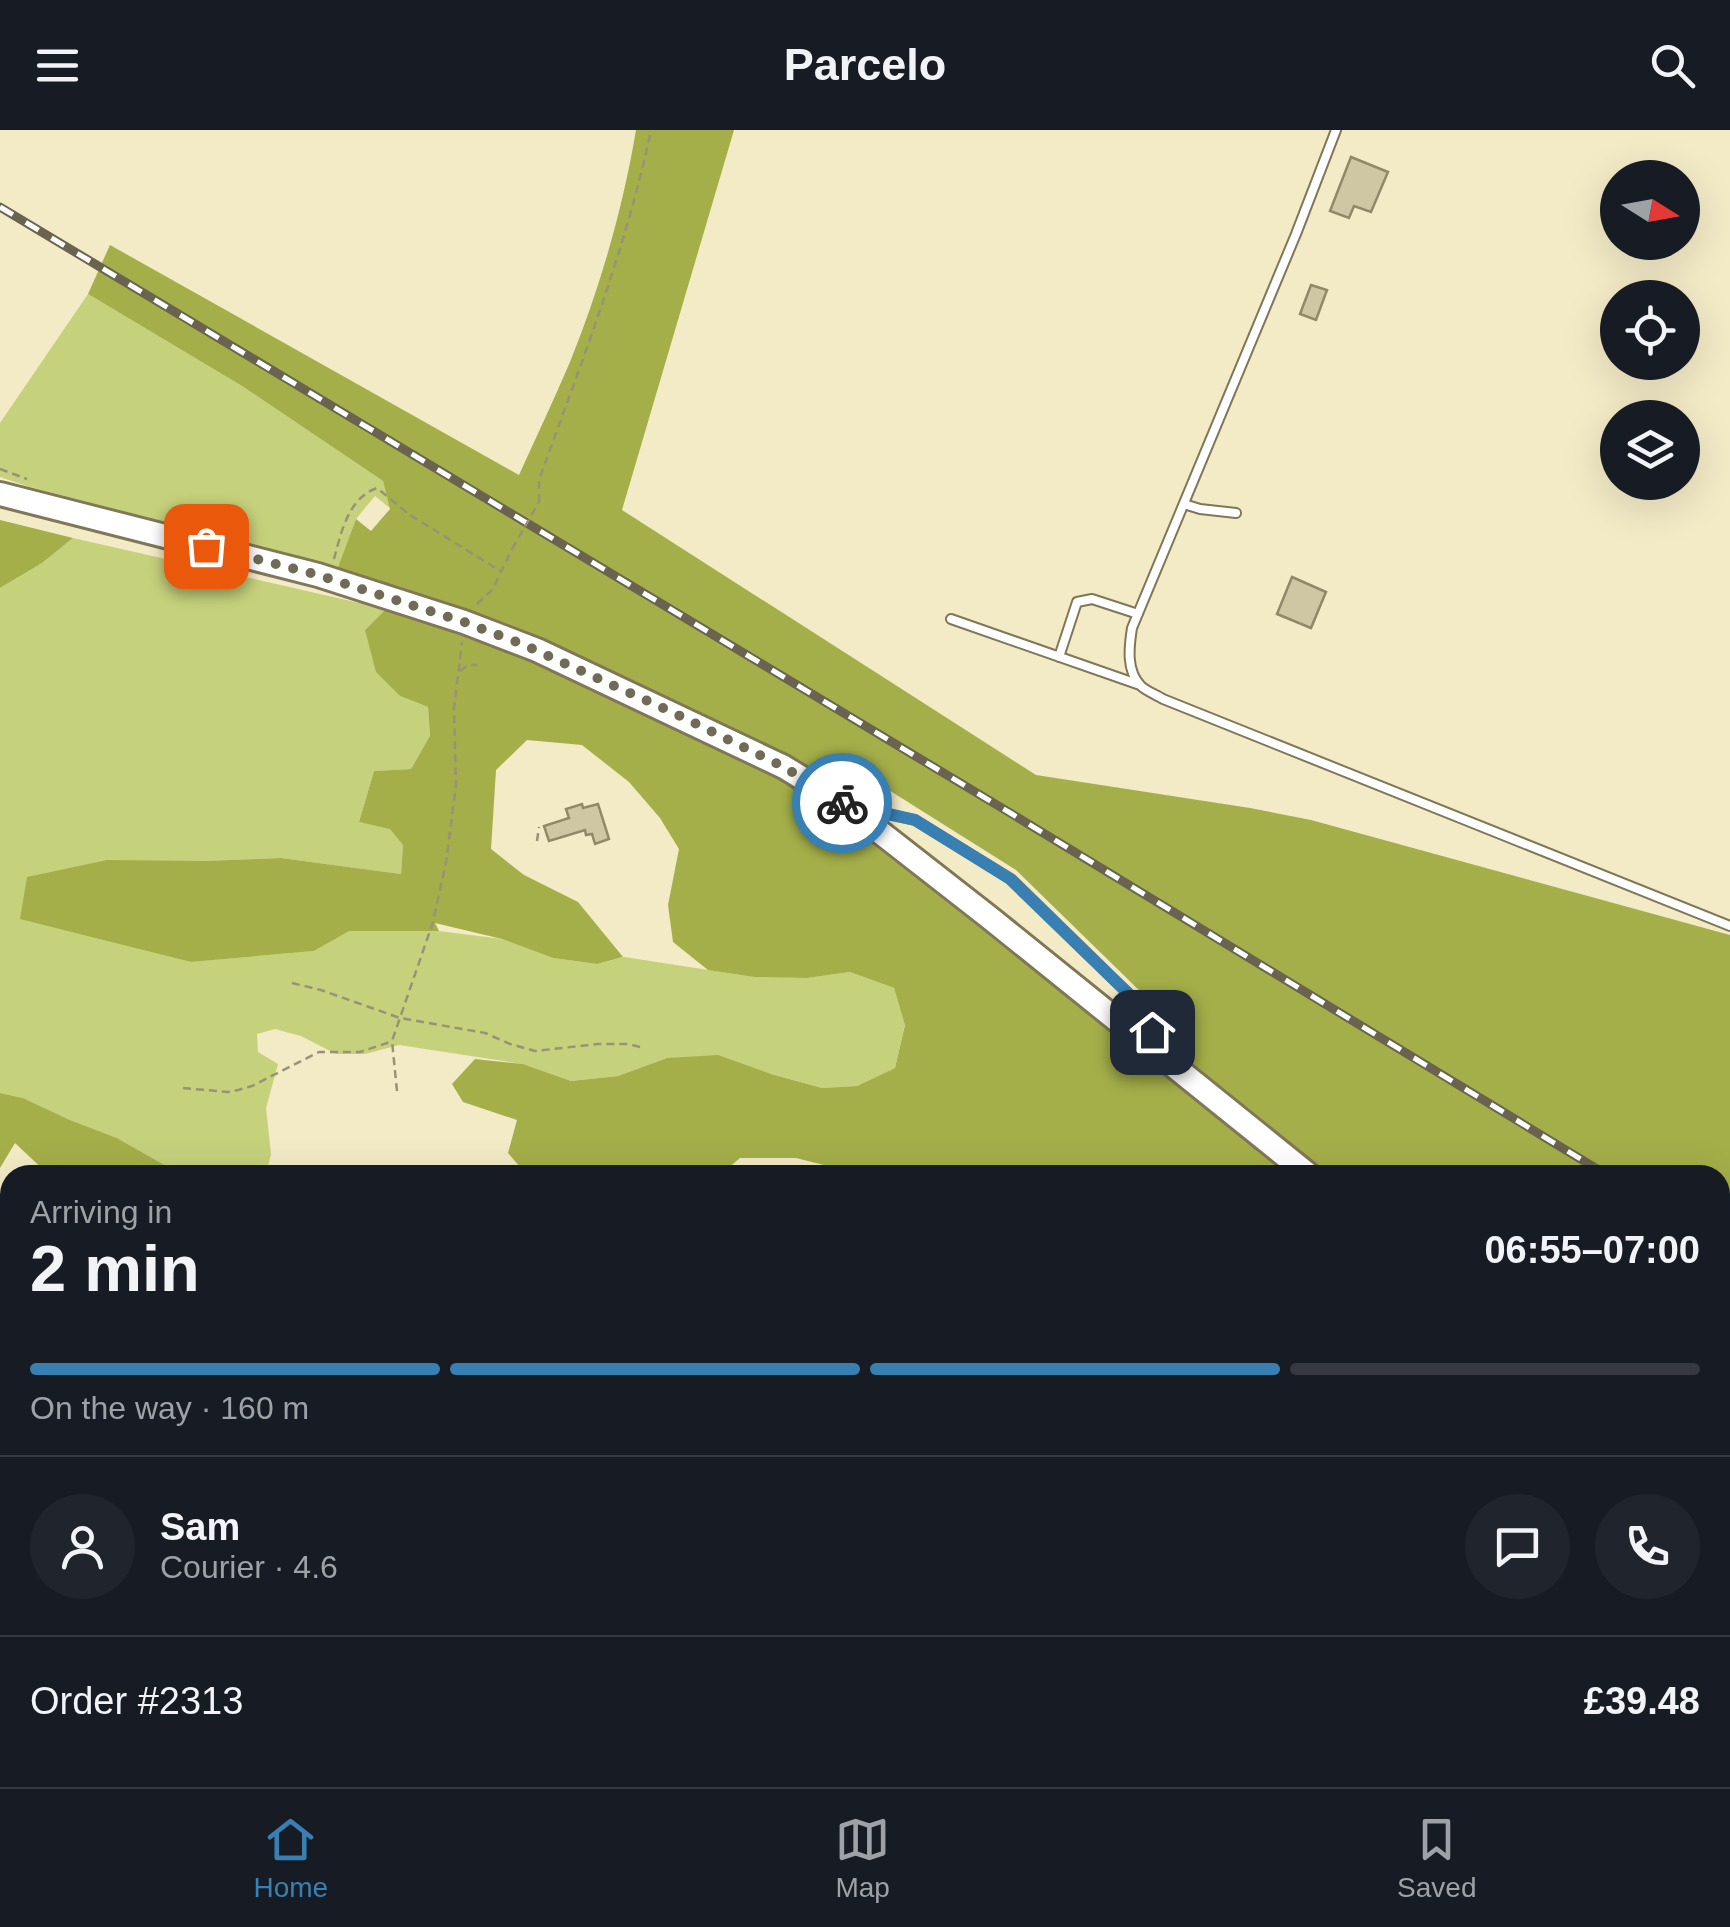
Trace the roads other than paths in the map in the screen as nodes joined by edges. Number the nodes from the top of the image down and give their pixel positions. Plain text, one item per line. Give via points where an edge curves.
1 (1336, 130) edge
2 (0, 494) edge
3 (1184, 504) junction
4 (1236, 513) dead end
5 (1138, 614) junction
6 (951, 619) dead end
7 (1059, 657) junction
8 (1140, 685) junction
9 (844, 804) junction
10 (1730, 926) edge
11 (1166, 1062) junction
12 (1297, 1165) edge

1 - 3 lane
2 - 9 highway via 318,575 466,632 537,650 784,767
3 - 4 lane
3 - 5 lane
5 - 7 lane via 1092,599 1077,602
5 - 8 lane via 1129,644
6 - 7 lane
7 - 8 lane
8 - 10 lane
9 - 11 highway
9 - 11 lane via 915,820 1010,879 1138,1003
11 - 12 highway

